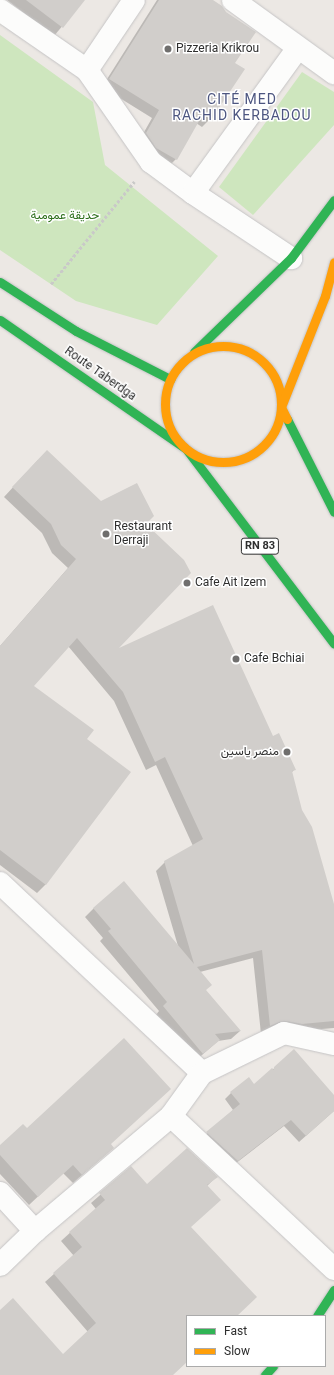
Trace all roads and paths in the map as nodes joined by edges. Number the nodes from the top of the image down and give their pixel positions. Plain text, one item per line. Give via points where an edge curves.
1 (134, 0) edge
2 (233, 0) edge
3 (0, 10) edge
4 (298, 48) junction
5 (87, 70) junction
6 (334, 73) edge
7 (150, 162) junction
8 (193, 193) junction
9 (334, 200) edge
10 (291, 258) junction
11 (334, 262) edge
12 (0, 282) edge
13 (35, 305) junction
14 (0, 320) edge
15 (190, 356) junction
16 (170, 379) junction
17 (281, 407) junction
18 (186, 448) junction
19 (334, 512) edge
20 (334, 644) edge
21 (0, 883) edge
22 (334, 1044) edge
23 (202, 1073) junction
24 (171, 1116) junction
25 (0, 1193) edge
26 (35, 1231) junction
27 (0, 1265) edge
28 (334, 1269) edge
29 (334, 1290) edge
30 (318, 1315) edge
31 (272, 1367) edge
32 (265, 1375) edge

1 - 5 street
2 - 4 street
3 - 5 street
4 - 6 street
4 - 8 street
5 - 7 street
7 - 8 street
7 - 13 path
8 - 10 street
9 - 10 main road
10 - 15 main road
11 - 17 main road via 324,296
12 - 13 main road, Route Taberdga
13 - 16 main road, Route Taberdga via 76,331
14 - 18 main road, Route Taberdga
15 - 16 main road
15 - 17 main road via 207,348 225,346 243,349 259,358 272,371 279,388
16 - 18 main road via 166,394 167,416 176,436
17 - 18 main road via 277,425 268,440 255,453 238,460 219,462 201,457
17 - 19 main road
18 - 20 main road, RN 83
21 - 23 street
22 - 23 street via 284,1032
23 - 24 street
24 - 26 street
24 - 28 street
25 - 26 street
26 - 27 street
29 - 30 main road
31 - 32 main road

